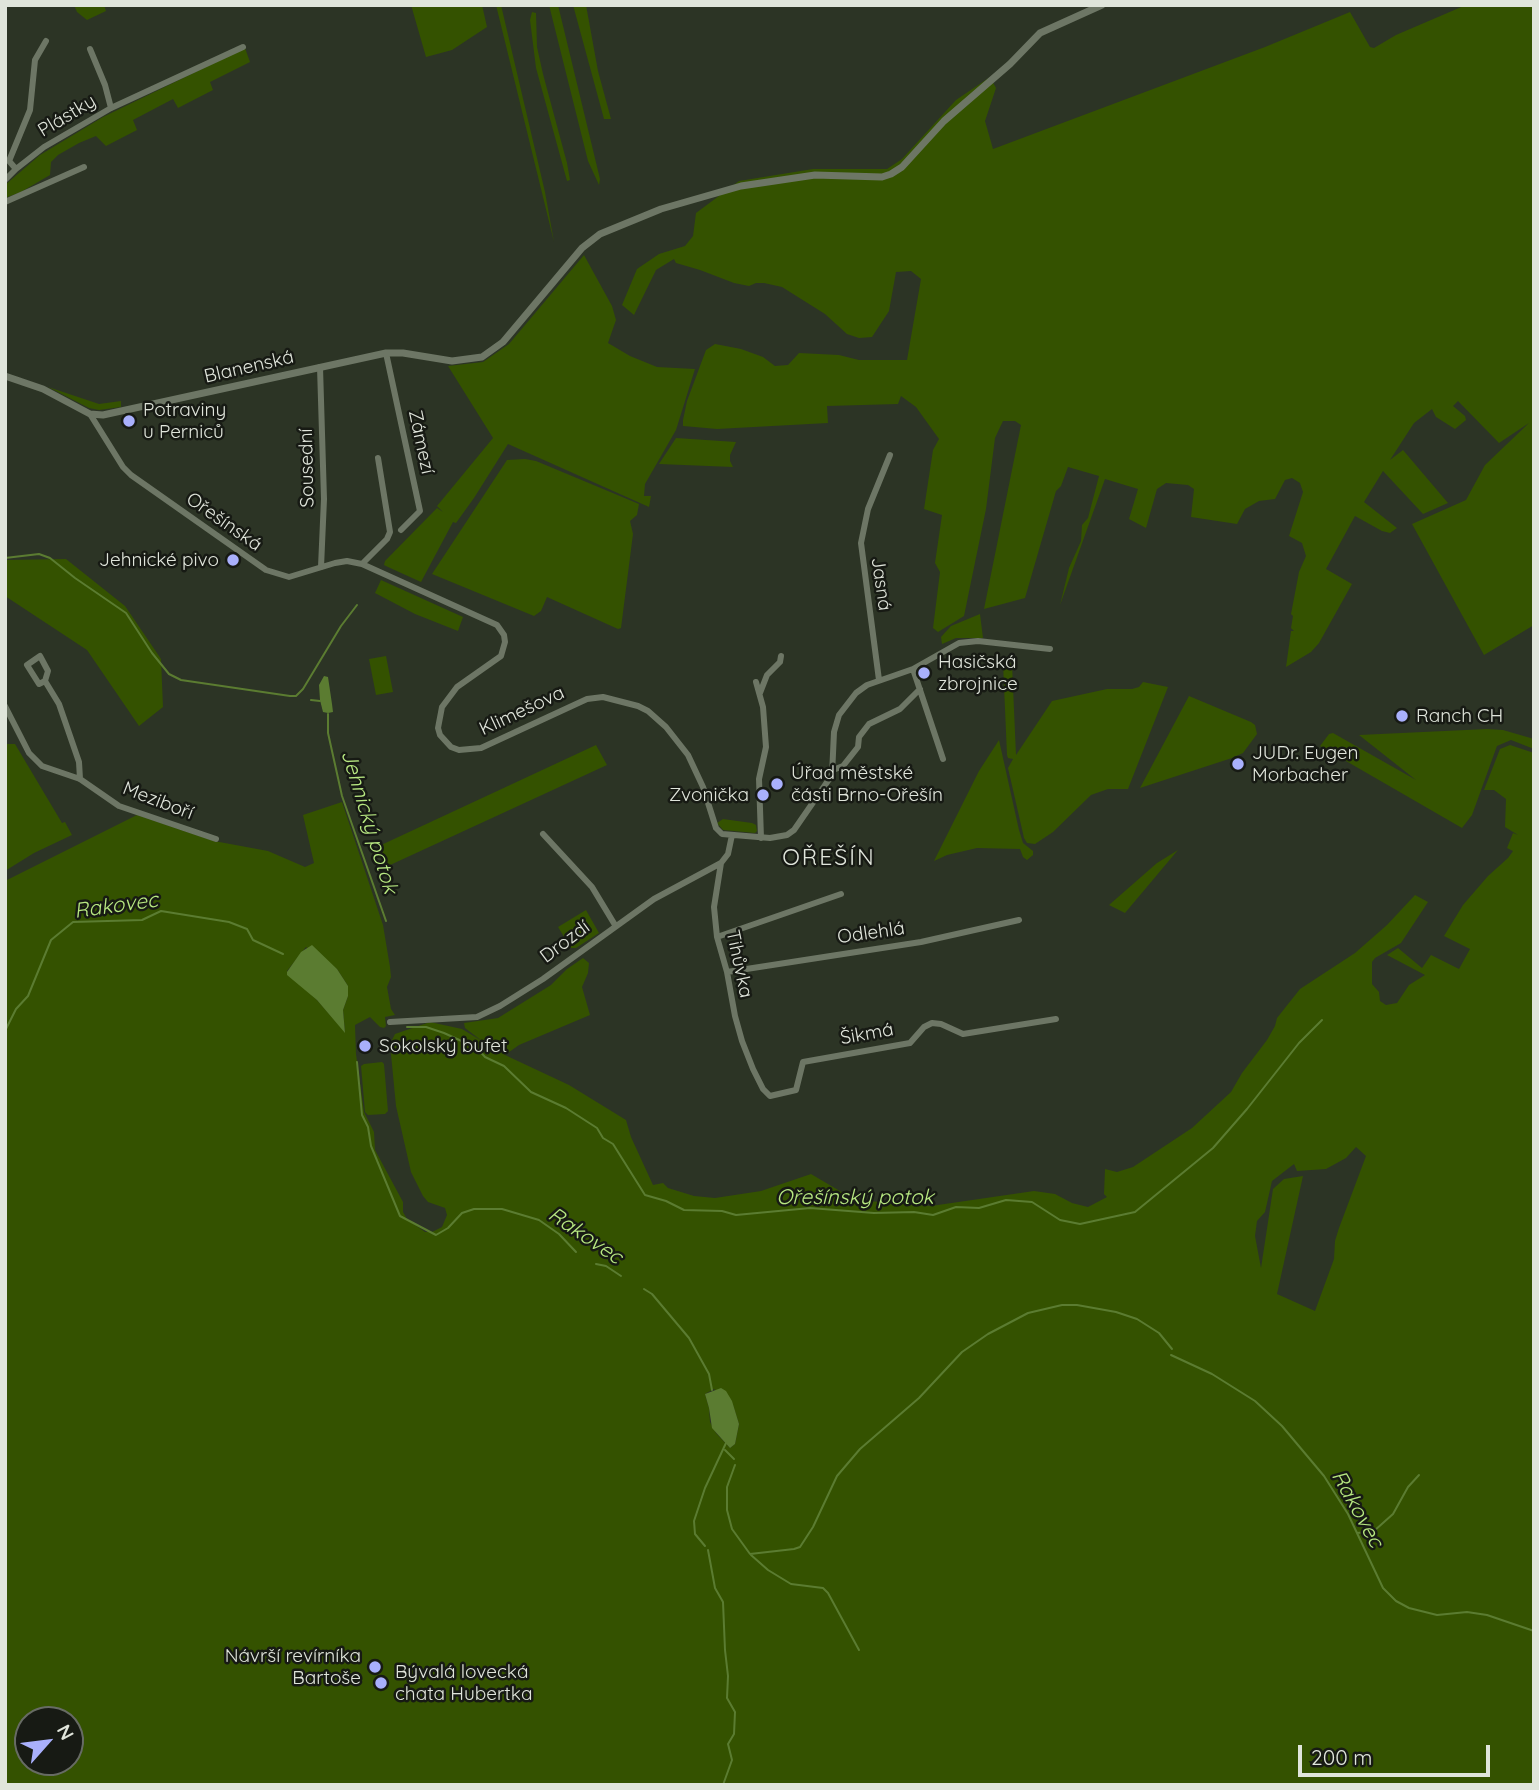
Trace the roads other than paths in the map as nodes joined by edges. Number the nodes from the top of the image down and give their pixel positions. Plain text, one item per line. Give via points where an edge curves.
1 (1102, 5) edge
2 (46, 41) dead end
3 (243, 47) dead end
4 (90, 49) dead end
5 (111, 108) junction
6 (7, 160) edge
7 (84, 167) dead end
8 (16, 169) junction
9 (5, 180) edge
10 (5, 202) edge
11 (386, 353) junction
12 (320, 367) junction
13 (5, 376) edge
14 (90, 414) junction
15 (890, 454) dead end
16 (378, 458) dead end
17 (401, 530) dead end
18 (362, 564) junction
19 (321, 568) junction
20 (377, 570) joint
21 (1050, 649) dead end
22 (781, 656) dead end
23 (913, 669) junction
24 (879, 680) junction
25 (45, 681) dead end
26 (756, 682) dead end
27 (920, 689) junction
28 (760, 695) junction
29 (5, 706) edge
30 (9, 722) edge
31 (943, 759) dead end
32 (833, 770) junction
33 (80, 779) junction
34 (543, 834) dead end
35 (732, 835) junction
36 (761, 838) junction
37 (216, 839) dead end
38 (721, 863) junction
39 (841, 894) dead end
40 (1019, 920) dead end
41 (615, 925) junction
42 (717, 937) junction
43 (727, 972) junction
44 (1056, 1019) dead end
45 (390, 1022) dead end
46 (753, 1069) joint

1 - 11 street, Blanenská via 1040,33 891,174 814,175 672,205 600,234 582,248 503,342 482,357 452,361
2 - 6 street, Plástky via 35,60 30,110
3 - 5 street, Plástky
4 - 5 street, Plástky
5 - 8 street, Plástky
6 - 8 street, Plástky
7 - 10 street
8 - 9 street
11 - 12 street, Blanenská
11 - 17 street, Zámezí via 420,511
12 - 14 street, Blanenská via 118,412
12 - 19 street, Sousední
13 - 14 street via 43,389
14 - 19 street, Ořešínská via 131,475 259,566 289,577
15 - 24 street, Jasná via 860,542
16 - 18 street via 390,531
18 - 19 street, Ořešínská via 347,561
18 - 20 street, Ořešínská
20 - 35 street, Klimešova via 497,625 504,635 500,656 457,687 442,707 438,728 451,747 481,748 587,699 603,697 638,706 681,745 698,775 718,831
21 - 23 street via 969,641 952,645
22 - 28 street
23 - 24 street
23 - 27 street
24 - 32 street via 860,690 839,715
25 - 33 street via 59,704 79,762
26 - 28 street
27 - 31 street
27 - 32 street via 900,709 869,724 858,747 843,766
28 - 36 street via 766,747 759,779
29 - 30 street, Meziboří
30 - 33 street, Meziboří via 34,760
32 - 36 street via 794,830
33 - 37 street, Meziboří via 119,806
34 - 41 street via 592,887
35 - 36 street
35 - 38 street
38 - 41 street, Drozdí
38 - 42 street, Tihůvka via 714,907
39 - 42 street
40 - 43 street, Odlehlá via 921,942
41 - 45 street, Drozdí via 542,979 477,1017
42 - 43 street, Tihůvka
43 - 46 street, Tihůvka via 734,1016
44 - 46 street, Šikmá via 962,1034 932,1023 910,1042 803,1062 796,1090 776,1096 766,1094

